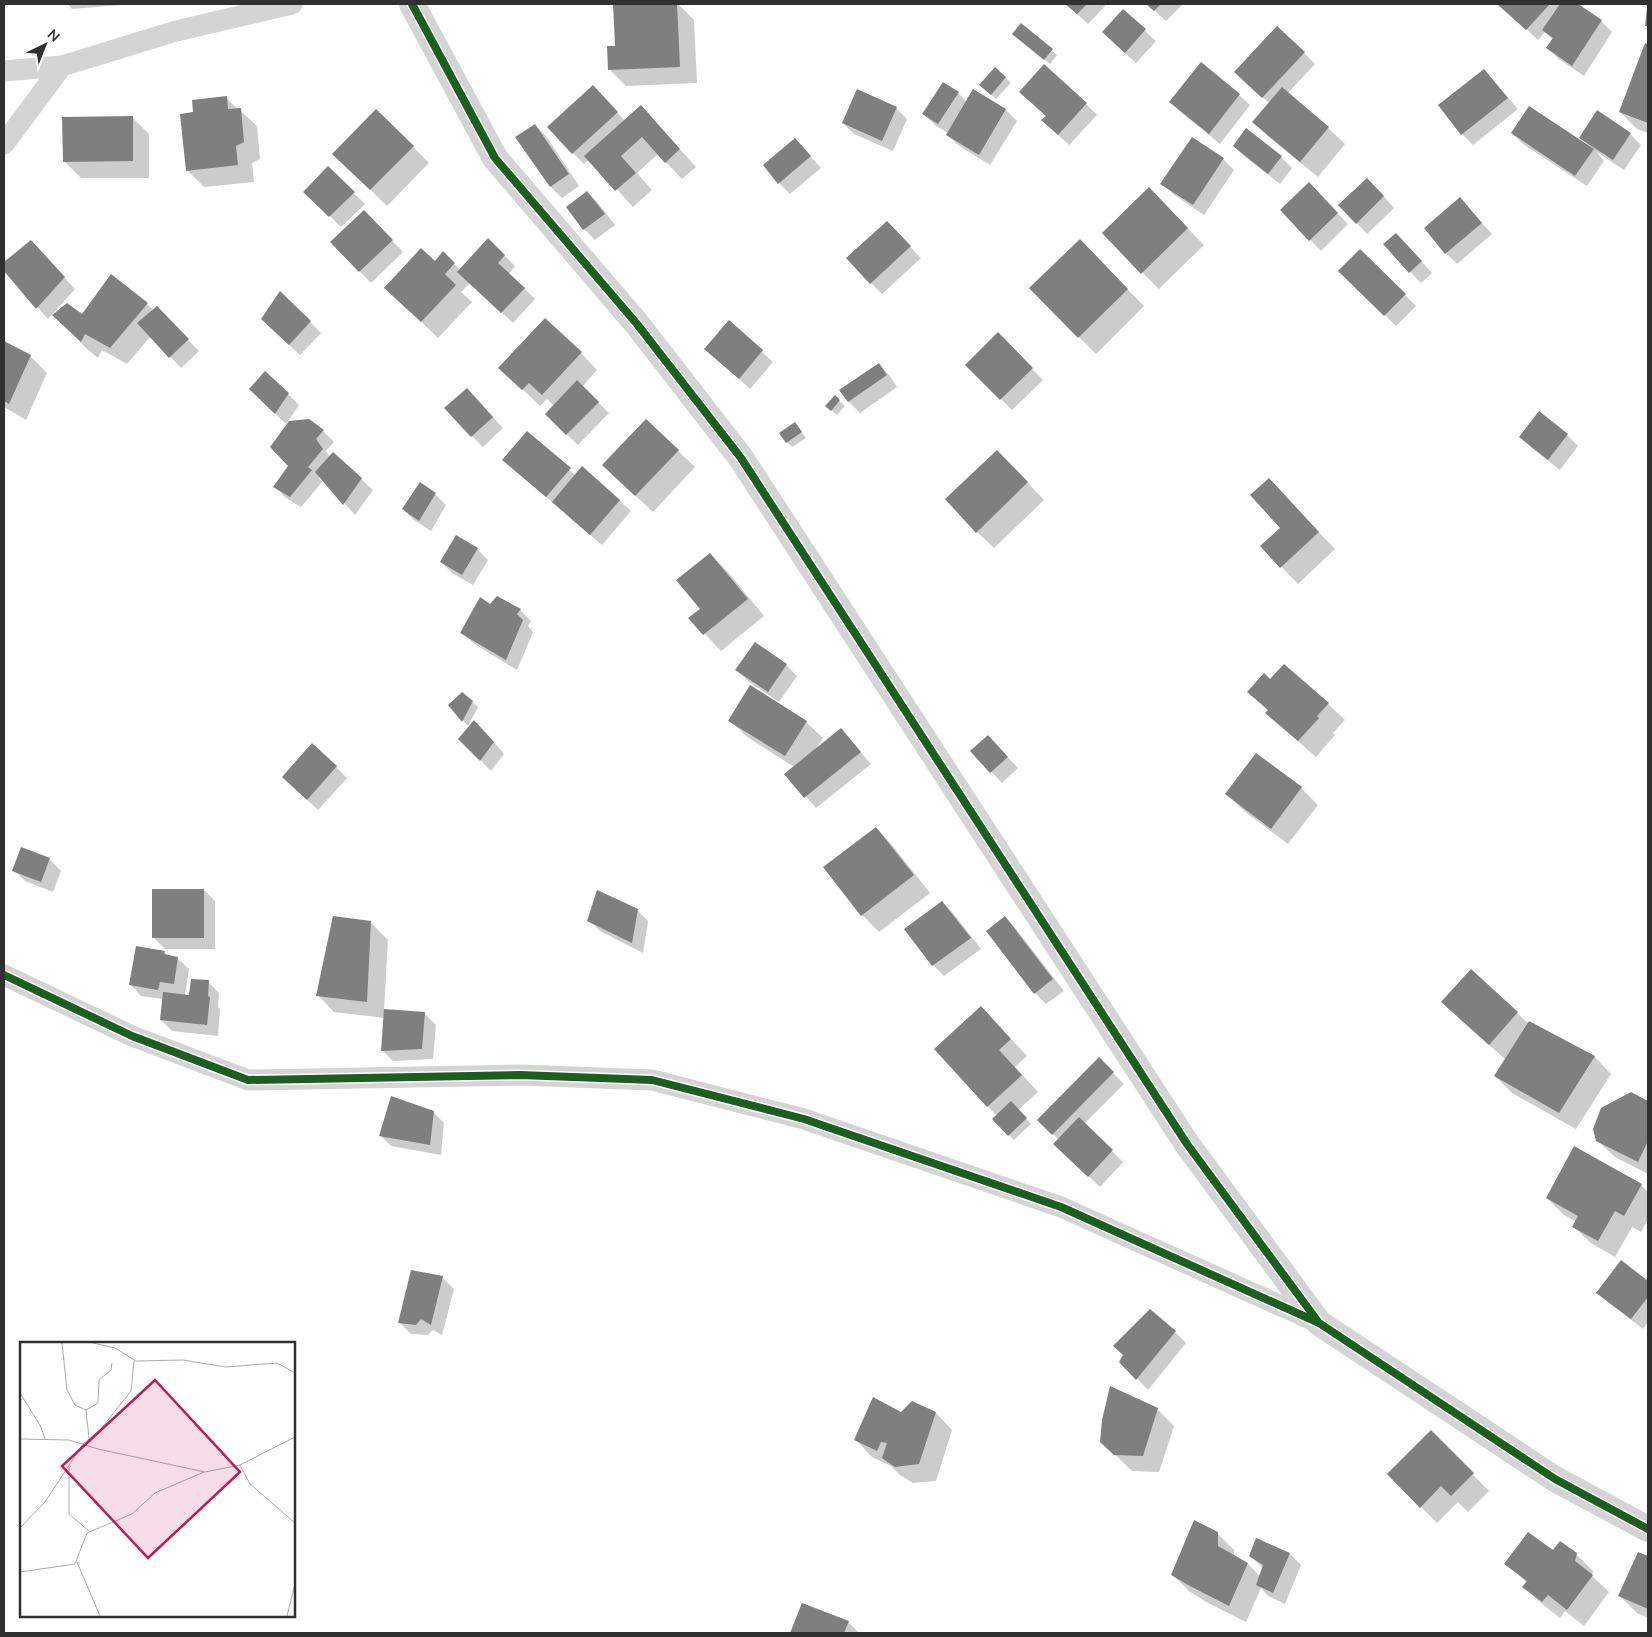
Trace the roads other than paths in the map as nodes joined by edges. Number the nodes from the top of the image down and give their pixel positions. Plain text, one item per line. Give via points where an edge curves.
1 (292, 4) edge
2 (412, 4) edge
3 (62, 66) junction
4 (4, 71) edge
5 (4, 144) edge
6 (4, 975) edge
7 (1320, 1323) junction
8 (1648, 1529) edge

1 - 3 street via 176,31
2 - 7 street via 495,158 637,324 741,458 1187,1144
3 - 4 street
3 - 5 street
6 - 7 street via 132,1036 248,1080 520,1075 652,1080 804,1119 1061,1206
7 - 8 street via 1555,1479

